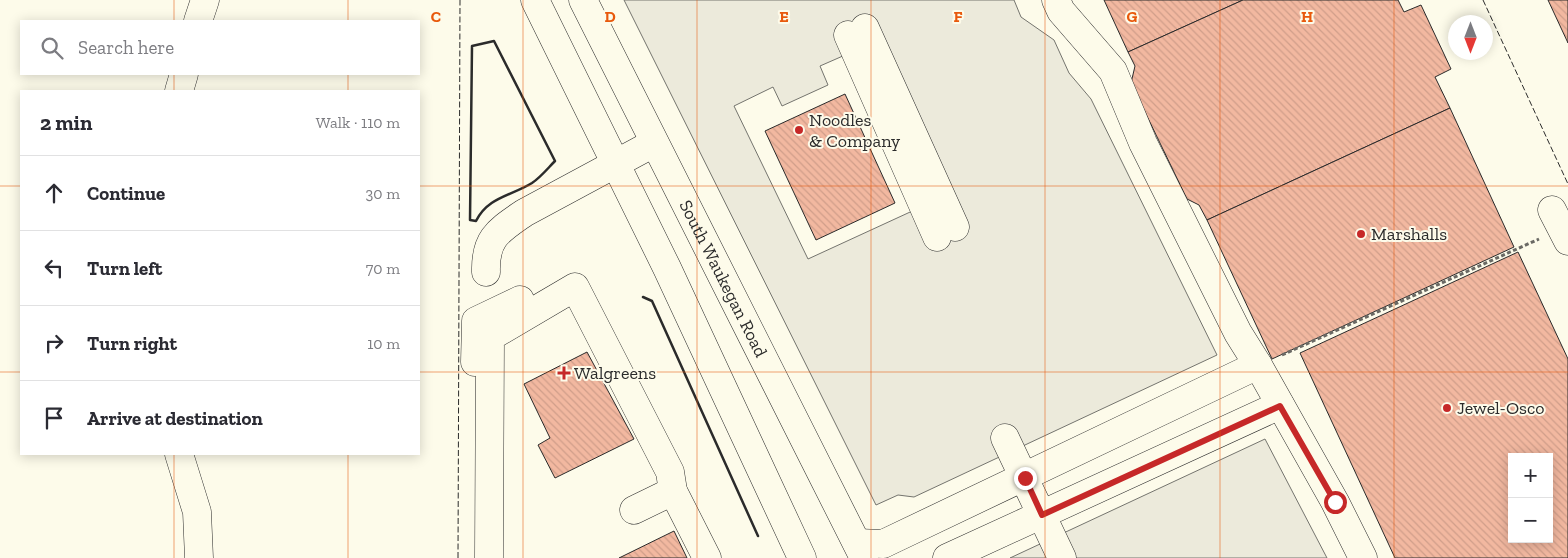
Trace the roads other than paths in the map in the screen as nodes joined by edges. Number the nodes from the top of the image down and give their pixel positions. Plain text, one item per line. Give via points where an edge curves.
1 (205, 0) edge
2 (535, 0) edge
3 (583, 0) edge
4 (1056, 0) edge
5 (198, 20) edge
6 (856, 32) dead end
7 (184, 75) edge
8 (179, 90) edge
9 (654, 143) junction
10 (616, 164) junction
11 (946, 232) dead end
12 (486, 272) dead end
13 (532, 294) dead end
14 (1258, 365) junction
15 (1280, 406) junction
16 (1005, 438) dead end
17 (180, 455) edge
18 (1025, 478) junction
19 (674, 491) junction
20 (634, 510) dead end
21 (1042, 515) junction
22 (861, 550) edge
23 (499, 556) edge
24 (199, 558) edge
25 (474, 558) edge
26 (707, 558) edge
27 (802, 558) edge
28 (947, 558) edge
29 (1062, 558) edge
30 (1363, 558) edge

1 - 5 main road
2 - 10 main road
3 - 9 main road, South Waukegan Road
4 - 14 main road via 1061,11 1113,71 1143,143 1238,333
6 - 11 main road
7 - 8 main road
9 - 10 main road
9 - 22 main road, South Waukegan Road
10 - 12 main road via 507,225 492,239 486,254
10 - 27 main road
13 - 25 main road via 476,321
14 - 15 main road
14 - 18 main road
15 - 21 main road
15 - 30 main road
16 - 18 main road
17 - 24 main road via 197,512
18 - 21 main road
18 - 22 main road via 883,544
19 - 20 main road
19 - 23 main road via 670,472 575,287 490,337
19 - 26 main road
21 - 28 main road
21 - 29 main road

